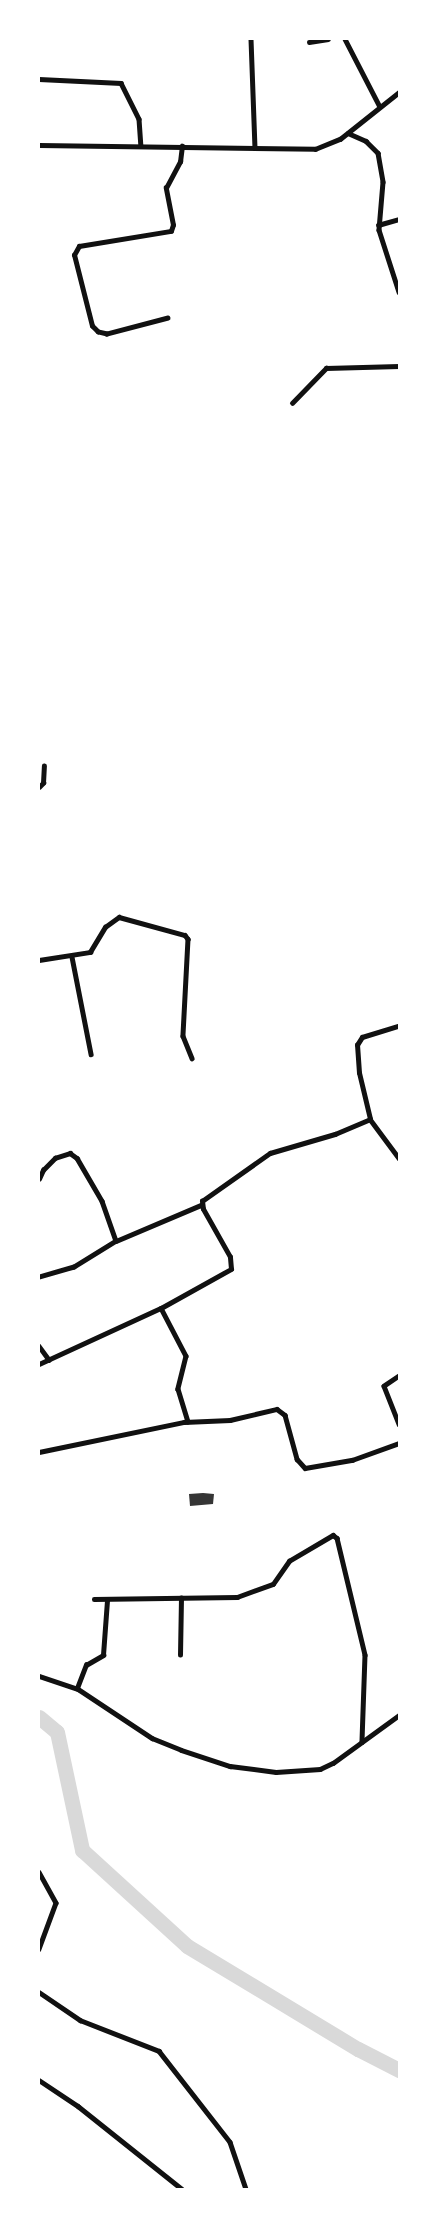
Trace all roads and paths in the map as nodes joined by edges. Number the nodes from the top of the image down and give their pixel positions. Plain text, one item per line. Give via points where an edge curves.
1 (251, 39) edge
2 (328, 39) edge
3 (345, 39) edge
4 (309, 42) dead end
5 (39, 79) edge
6 (399, 92) edge
7 (379, 104) junction
8 (348, 133) junction
9 (141, 143) junction
10 (39, 145) edge
11 (182, 146) junction
12 (255, 146) junction
13 (399, 219) edge
14 (378, 225) junction
15 (398, 277) edge
16 (399, 292) edge
17 (168, 318) dead end
18 (399, 366) edge
19 (292, 403) dead end
20 (44, 766) dead end
21 (39, 786) edge
22 (72, 957) junction
23 (39, 960) edge
24 (399, 1026) edge
25 (91, 1054) dead end
26 (192, 1058) dead end
27 (370, 1119) junction
28 (399, 1158) edge
29 (39, 1179) edge
30 (201, 1204) junction
31 (116, 1241) junction
32 (39, 1277) edge
33 (161, 1308) junction
34 (39, 1346) edge
35 (49, 1360) junction
36 (39, 1364) edge
37 (399, 1376) edge
38 (188, 1422) junction
39 (399, 1424) edge
40 (399, 1443) edge
41 (39, 1452) edge
42 (181, 1598) junction
43 (94, 1599) dead end
44 (107, 1601) junction
45 (180, 1655) dead end
46 (39, 1676) edge
47 (77, 1688) junction
48 (399, 1714) edge
49 (362, 1742) junction
50 (39, 1872) edge
51 (39, 1949) edge
52 (39, 1992) edge
53 (39, 2080) edge
54 (182, 2189) edge
55 (246, 2189) edge

1 - 12 street
2 - 4 street
3 - 7 street
5 - 9 street via 121,83 139,119
6 - 7 street
7 - 8 street
8 - 12 street via 330,145 315,149
8 - 14 street via 366,141 378,153 384,182
9 - 10 street
9 - 11 street
11 - 12 street
11 - 17 street via 180,163 166,188 173,224 171,231 79,246 74,255 92,326 98,332 107,334
13 - 14 street
14 - 15 street
15 - 16 street
18 - 19 street via 326,368
20 - 21 street
22 - 23 street
22 - 25 street
22 - 26 street via 90,952 105,927 118,917 185,935 188,939 183,1036
24 - 27 street via 362,1037 357,1045 358,1073
27 - 28 street
27 - 30 street via 335,1134 275,1150
29 - 31 street via 42,1170 56,1158 70,1153 77,1158 102,1201
30 - 31 street
30 - 33 street via 230,1257 231,1269
31 - 32 street via 74,1267
33 - 35 street
33 - 38 street via 186,1356 178,1389
34 - 35 street
35 - 36 street
37 - 39 street via 384,1386
38 - 40 street via 230,1420 281,1410 297,1459 308,1469 352,1460
38 - 41 street
42 - 44 street
42 - 45 street
42 - 49 street via 237,1597 268,1586 278,1579 289,1561 333,1535 337,1538 364,1650
43 - 44 street
44 - 47 street via 103,1655 86,1665
46 - 47 street
47 - 49 street via 152,1738 230,1766 276,1772 320,1769
48 - 49 street
50 - 51 street via 56,1903
52 - 55 street via 80,2020 159,2051 230,2142
53 - 54 street via 78,2106

